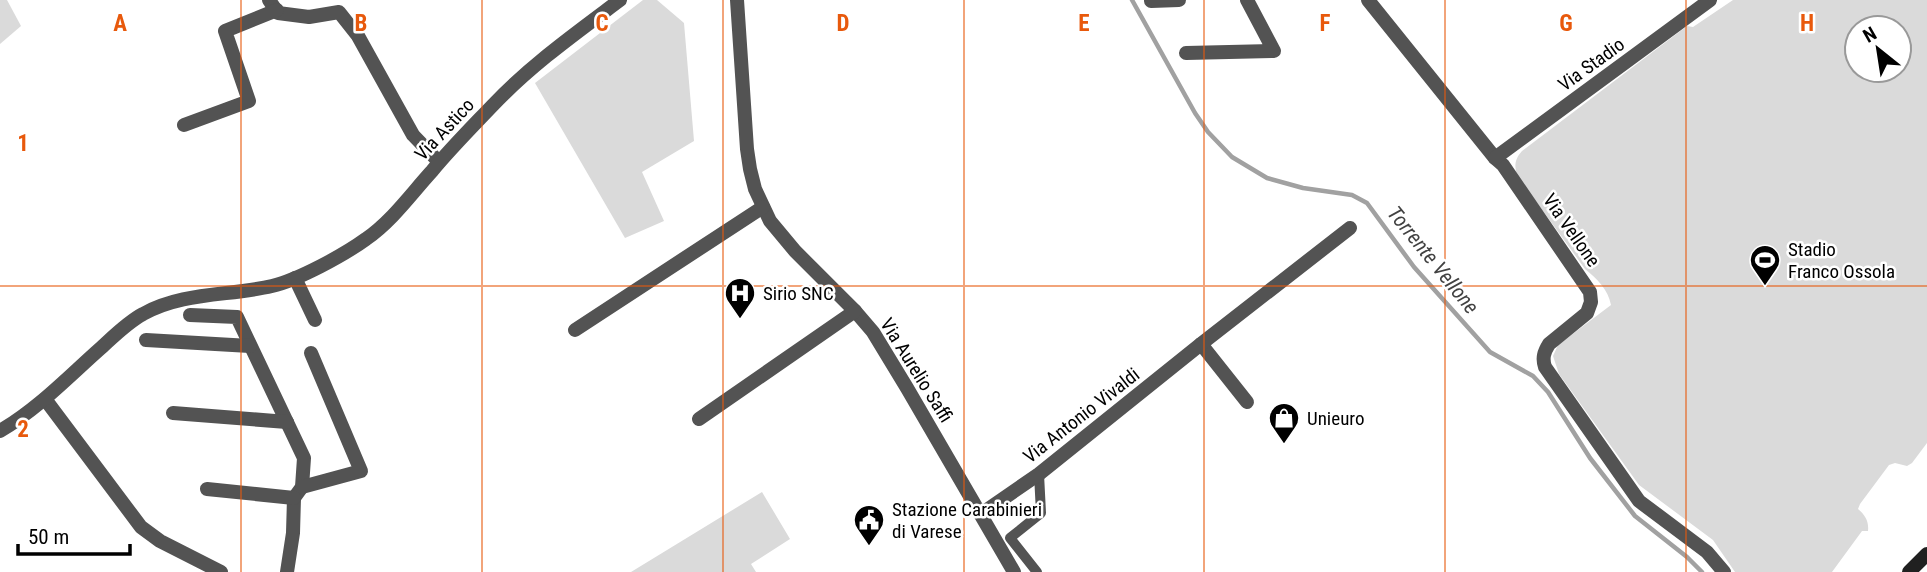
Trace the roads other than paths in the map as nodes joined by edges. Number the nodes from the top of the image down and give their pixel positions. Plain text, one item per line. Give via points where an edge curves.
1 (620, 0) edge
2 (737, 0) edge
3 (1180, 0) edge
4 (1247, 0) edge
5 (1368, 0) edge
6 (1710, 0) edge
7 (1151, 1) edge
8 (273, 5) edge
9 (1186, 53) dead end
10 (184, 125) dead end
11 (1495, 158) junction
12 (439, 162) junction
13 (763, 207) junction
14 (1350, 228) dead end
15 (295, 278) junction
16 (855, 311) junction
17 (190, 315) dead end
18 (315, 320) dead end
19 (575, 330) dead end
20 (146, 340) dead end
21 (1201, 344) junction
22 (250, 346) junction
23 (311, 353) dead end
24 (45, 399) junction
25 (1247, 402) dead end
26 (173, 413) dead end
27 (699, 419) dead end
28 (287, 422) junction
29 (0, 431) edge
30 (1039, 474) junction
31 (206, 489) dead end
32 (298, 493) junction
33 (981, 513) junction
34 (1927, 554) edge
35 (221, 572) edge
36 (287, 572) edge
37 (1014, 572) edge
38 (1037, 572) edge
39 (1724, 572) edge
40 (1909, 572) edge

1 - 12 street, Via Astico via 534,67
2 - 13 street, Via Aurelio Saffi via 747,149
3 - 7 street
4 - 9 street via 1274,51
5 - 11 street, Via Vellone
6 - 11 street, Via Stadio
8 - 10 street via 225,31 249,101
8 - 12 street via 278,13 309,17 339,12 359,36 414,135
11 - 39 street, Via Vellone via 1590,292 1587,313 1549,344 1545,367 1639,501 1707,552
12 - 15 street, Via Astico via 368,238
13 - 16 street, Via Aurelio Saffi via 785,240
13 - 19 street
14 - 21 street, Via Antonio Vivaldi
15 - 18 street
15 - 24 street, Via Astico via 151,309 122,329
16 - 27 street
16 - 33 street, Via Aurelio Saffi via 888,356
17 - 22 street via 237,317
20 - 22 street
21 - 25 street
21 - 30 street, Via Antonio Vivaldi
22 - 28 street
23 - 32 street via 361,471
24 - 29 street, Via Astico
24 - 35 street via 141,527
26 - 28 street
28 - 32 street via 304,458
30 - 33 street, Via Antonio Vivaldi
30 - 38 street via 1041,513 1010,538
31 - 32 street
32 - 36 street
33 - 37 street, Via Aurelio Saffi
34 - 40 main road

